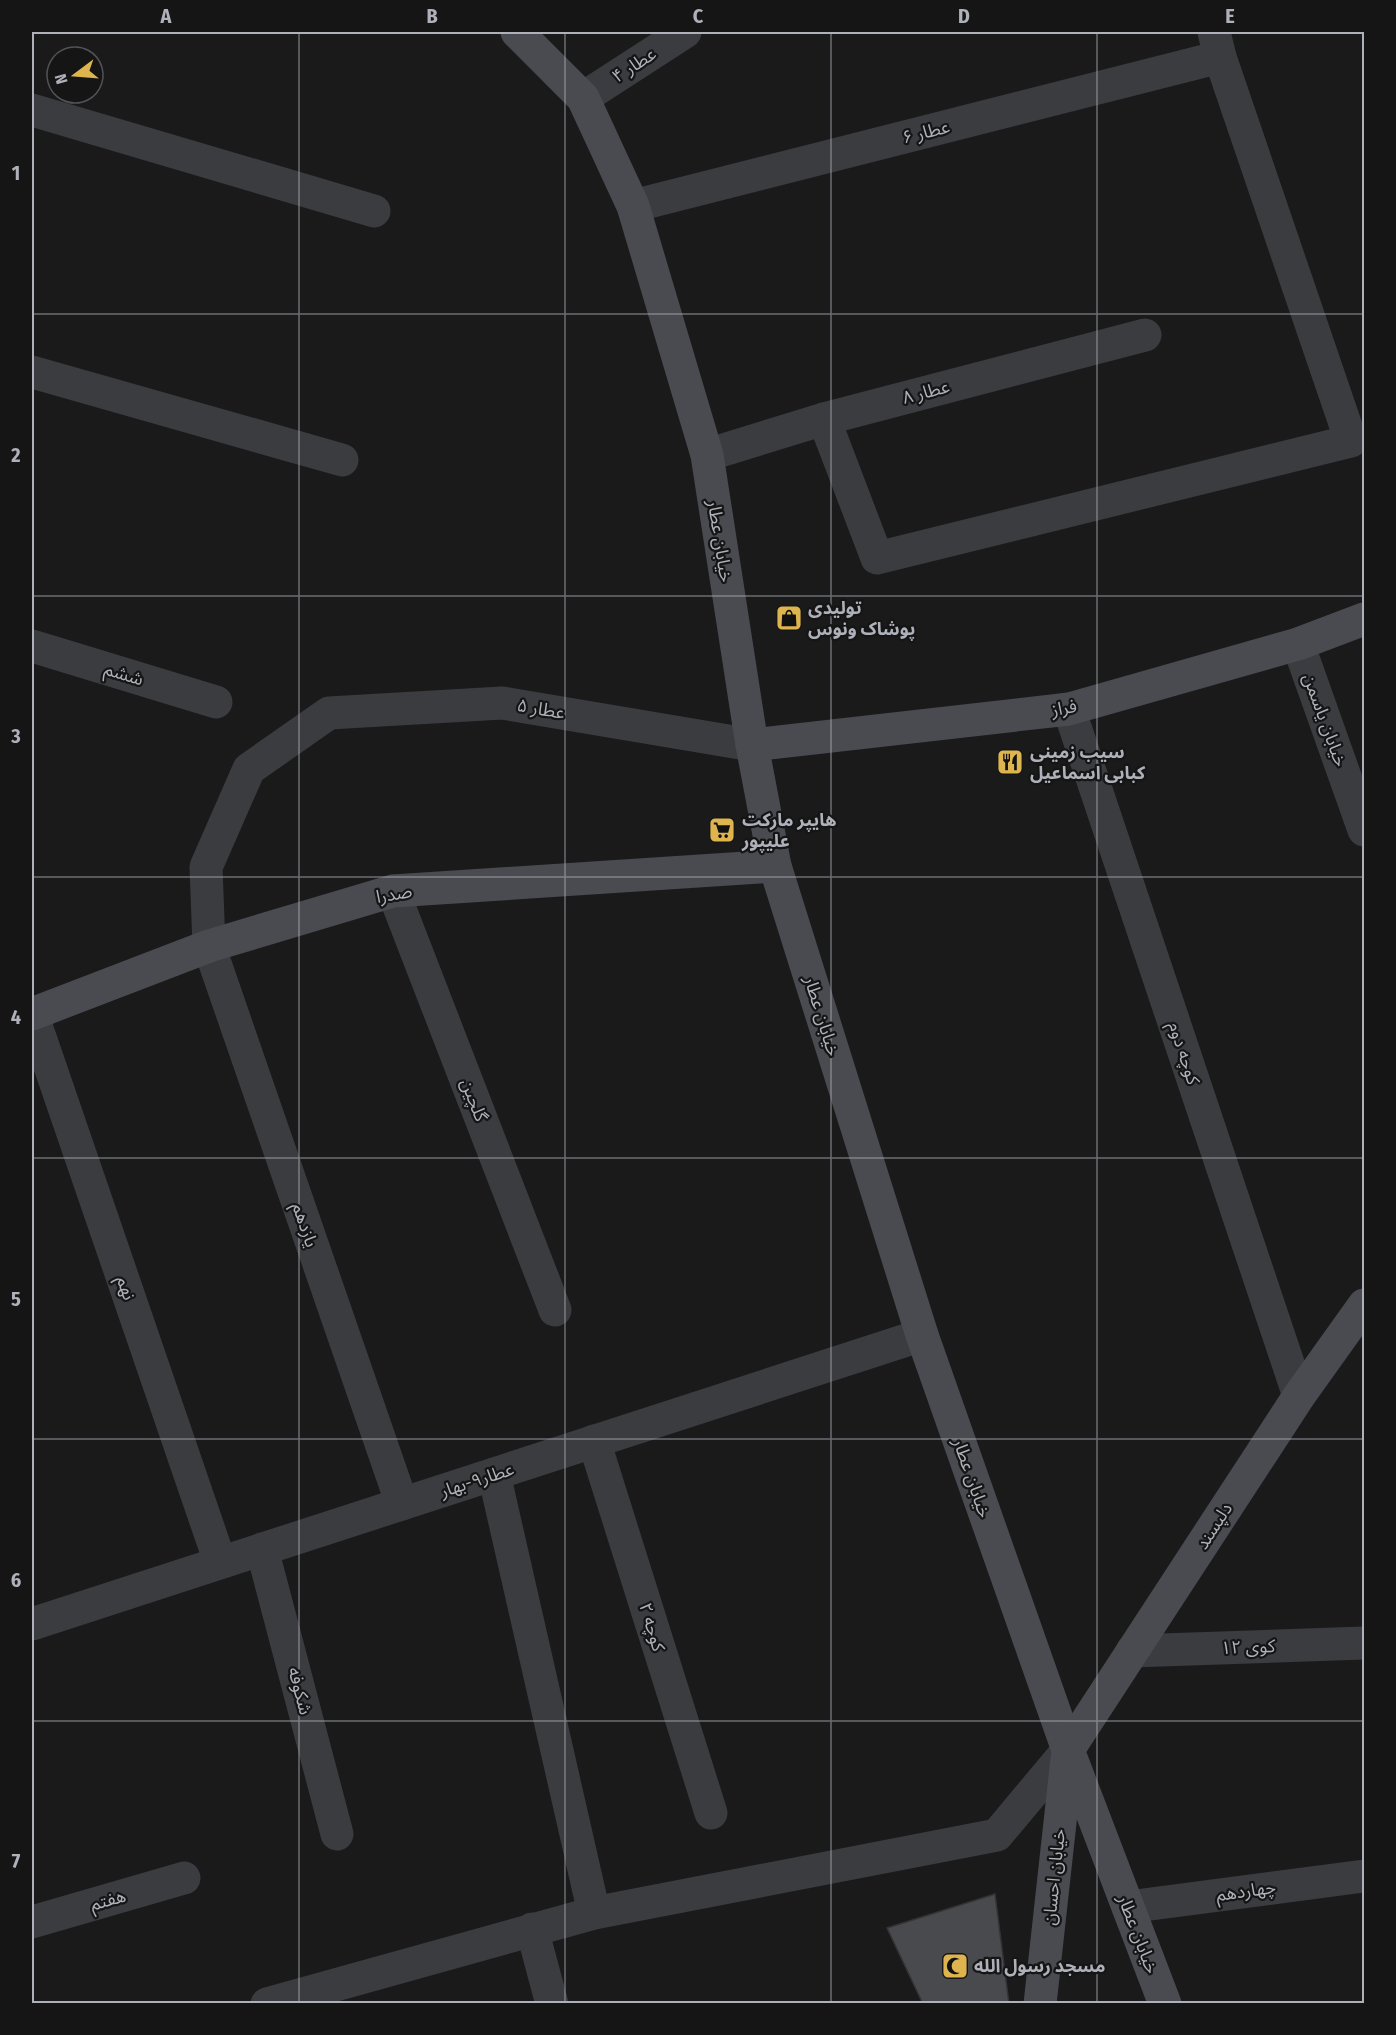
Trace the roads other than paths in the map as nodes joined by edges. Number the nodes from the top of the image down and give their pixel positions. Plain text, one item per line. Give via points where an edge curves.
1 (517, 32) edge
2 (686, 32) edge
3 (1217, 44) edge
4 (583, 98) junction
5 (32, 110) edge
6 (633, 206) junction
7 (374, 212) dead end
8 (1146, 335) dead end
9 (32, 372) edge
10 (824, 419) junction
11 (707, 455) junction
12 (342, 460) dead end
13 (1365, 619) edge
14 (1298, 644) junction
15 (32, 646) edge
16 (216, 702) dead end
17 (1069, 709) junction
18 (329, 713) joint
19 (752, 745) junction
20 (1365, 830) edge
21 (775, 866) junction
22 (393, 891) junction
23 (209, 946) junction
24 (32, 1014) edge
25 (1365, 1305) edge
26 (555, 1310) dead end
27 (922, 1335) junction
28 (1299, 1396) junction
29 (594, 1441) junction
30 (494, 1474) junction
31 (402, 1504) junction
32 (262, 1549) junction
33 (220, 1563) junction
34 (32, 1624) edge
35 (1365, 1643) edge
36 (1132, 1651) junction
37 (1068, 1750) junction
38 (711, 1813) dead end
39 (337, 1834) dead end
40 (1365, 1876) edge
41 (184, 1878) dead end
42 (1128, 1907) junction
43 (594, 1913) junction
44 (32, 1922) edge
45 (532, 1929) junction
46 (267, 2004) edge
47 (552, 2004) edge
48 (1040, 2004) edge
49 (1165, 2004) edge

1 - 4 street, خیابان عطار
2 - 4 street, عطار ۴
3 - 6 street, عطار ۶
3 - 10 street via 1351,441 877,558
4 - 6 street, خیابان عطار
5 - 7 street
6 - 11 street, خیابان عطار
8 - 10 street, عطار ۸
9 - 12 street
10 - 11 street, عطار ۸
11 - 19 street, خیابان عطار
13 - 14 street, فراز
14 - 17 street, فراز
14 - 20 street, خیابان یاسمن
15 - 16 street, ششم
17 - 19 street, فراز
17 - 28 street, کوچه دوم
18 - 19 street, عطار ۵ via 502,703
18 - 23 street, یازدهم via 249,769 206,867
19 - 21 street, خیابان عطار
21 - 22 street, صدرا
21 - 27 street, خیابان عطار
22 - 23 street, صدرا
22 - 26 street, گلچین
23 - 24 street, صدرا
23 - 31 street, یازدهم
24 - 33 street, نهم
25 - 28 street, دلپسند
27 - 29 street, عطار۹-بهار
27 - 37 street, خیابان عطار
28 - 36 street, دلپسند
29 - 30 street, عطار۹-بهار
29 - 38 street, کوچه ۲
30 - 31 street, عطار۹-بهار
30 - 43 street
31 - 32 street, عطار۹-بهار
32 - 33 street, عطار۹-بهار
32 - 39 street, شکوفه
33 - 34 street, عطار۹-بهار
35 - 36 street, کوی ۱۲
36 - 37 street, دلپسند
37 - 42 street, خیابان عطار
37 - 43 street via 998,1835
37 - 48 street, خیابان احسان
40 - 42 street, چهاردهم
41 - 44 street, هفتم
42 - 49 street, خیابان عطار
43 - 45 street
45 - 46 street
45 - 47 street

